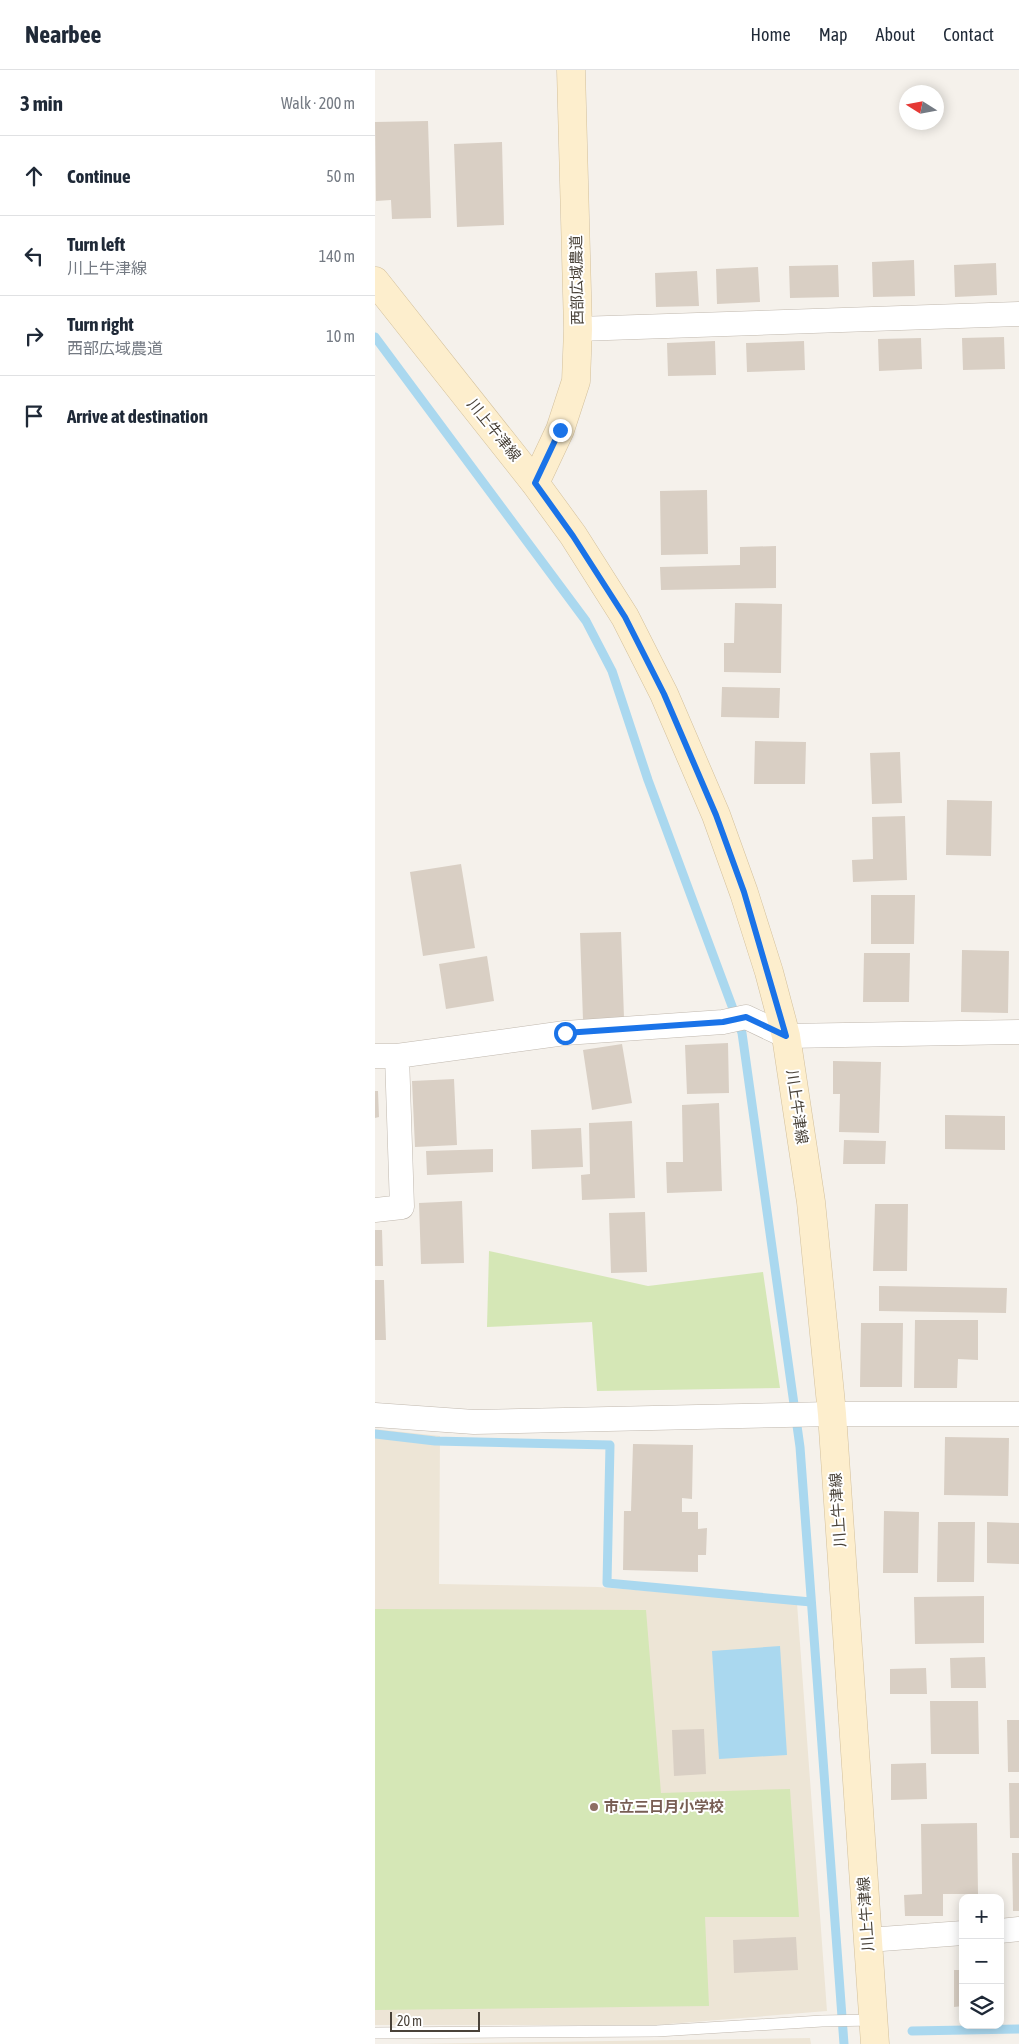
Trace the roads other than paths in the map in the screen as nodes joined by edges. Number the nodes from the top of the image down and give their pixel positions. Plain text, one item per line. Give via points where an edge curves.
1 (571, 70) edge
2 (375, 281) edge
3 (1019, 314) edge
4 (578, 329) junction
5 (535, 483) junction
6 (1019, 1032) edge
7 (786, 1036) junction
8 (386, 1056) edge
9 (375, 1210) edge
10 (819, 1414) junction
11 (1019, 1414) edge
12 (375, 1415) edge
13 (1019, 1930) edge
14 (1004, 1931) edge
15 (959, 1933) edge
16 (868, 1940) junction
17 (874, 2032) edge
18 (375, 2033) edge

1 - 4 main road, 西部広域農道
2 - 5 main road, 川上牛津線
3 - 4 street
4 - 5 main road, 西部広域農道 via 576,382 560,430
5 - 7 main road, 川上牛津線 via 625,617 664,694 716,815 744,892
6 - 7 street
7 - 8 street via 746,1017 723,1022 565,1033
7 - 10 main road, 川上牛津線 via 811,1202
8 - 9 street via 402,1207
10 - 11 street
10 - 12 street via 474,1422
10 - 16 main road, 川上牛津線
13 - 14 street
15 - 16 street
16 - 17 main road, 川上牛津線
17 - 18 lane via 822,2021 657,2031

